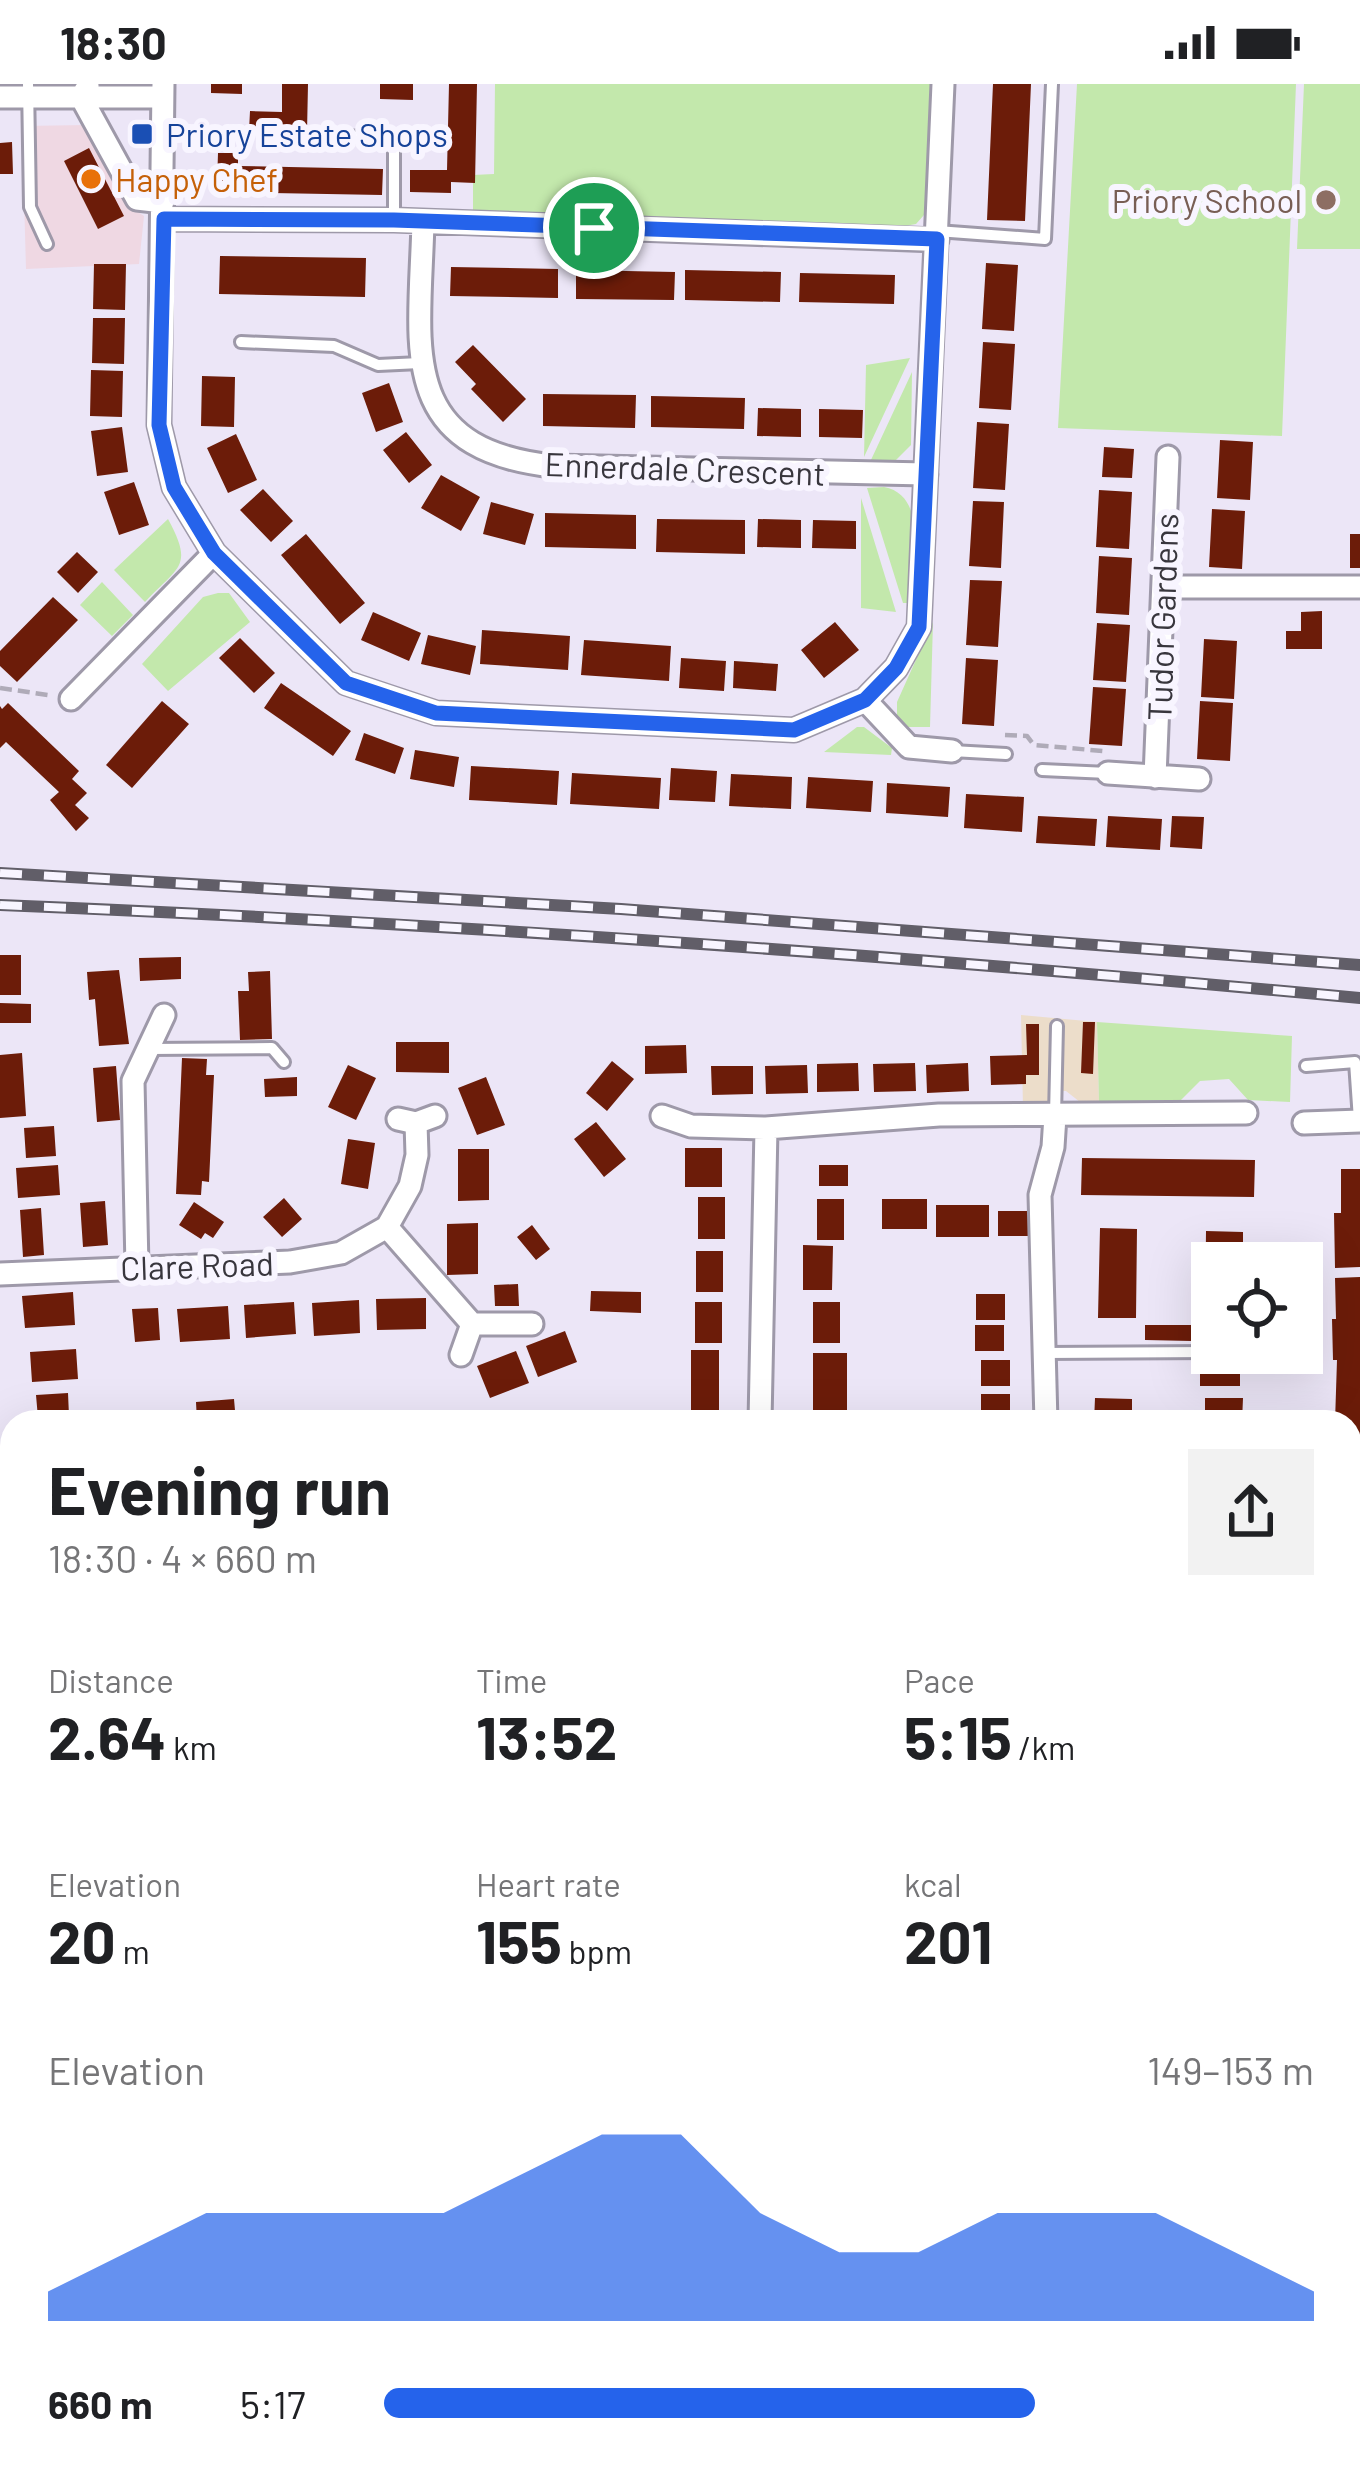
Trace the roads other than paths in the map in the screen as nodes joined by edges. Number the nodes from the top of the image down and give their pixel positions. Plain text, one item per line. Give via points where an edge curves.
1 (943, 84) edge
2 (1052, 84) edge
3 (28, 90) edge
4 (85, 90) edge
5 (162, 90) edge
6 (0, 97) edge
7 (325, 137) dead end
8 (164, 211) junction
9 (394, 220) junction
10 (423, 222) junction
11 (937, 235) junction
12 (47, 244) dead end
13 (241, 342) dead end
14 (420, 363) junction
15 (1168, 457) dead end
16 (926, 474) junction
17 (214, 553) junction
18 (1165, 587) junction
19 (1360, 587) edge
20 (71, 699) road end
21 (865, 700) junction
22 (952, 751) joint
23 (1006, 754) dead end
24 (1042, 770) dead end
25 (1108, 773) joint
26 (1155, 777) junction
27 (1199, 779) dead end
28 (164, 1015) dead end
29 (1057, 1026) dead end
30 (148, 1049) junction
31 (284, 1062) dead end
32 (1306, 1066) dead end
33 (1246, 1113) dead end
34 (1055, 1116) junction
35 (662, 1117) dead end
36 (416, 1119) dead end
37 (1359, 1121) edge
38 (1304, 1123) dead end
39 (766, 1128) junction
40 (387, 1227) junction
41 (137, 1267) junction
42 (0, 1274) edge
43 (472, 1324) junction
44 (532, 1324) dead end
45 (1191, 1352) edge
46 (1044, 1353) junction
47 (461, 1355) dead end
48 (760, 1410) edge
49 (1046, 1410) edge

1 - 11 street
2 - 11 lane via 1045,239
3 - 4 street
3 - 6 street
3 - 12 lane via 30,207
4 - 5 street
4 - 8 street via 137,199
5 - 8 street
7 - 9 lane via 394,136
8 - 9 street
8 - 17 street via 159,425 174,487
9 - 10 street
10 - 11 street
10 - 14 street, Ennerdale Crescent
11 - 16 street
13 - 14 lane via 334,346 379,365
14 - 16 street, Ennerdale Crescent via 438,413 473,445 510,461
15 - 18 street, Tudor Gardens
16 - 21 street via 919,627
17 - 20 street
17 - 21 street via 346,683 436,713 794,730
18 - 19 street
18 - 26 street, Tudor Gardens
21 - 22 street via 909,747
22 - 23 lane
24 - 25 lane
25 - 26 street
26 - 27 street
28 - 30 street
29 - 34 lane
30 - 31 lane via 272,1048
30 - 41 street via 133,1081
32 - 37 lane via 1355,1062
33 - 34 street via 1213,1103
34 - 39 street
34 - 46 street via 1040,1195
35 - 39 street
36 - 40 street via 410,1186
37 - 38 street
39 - 48 street
40 - 41 street, Clare Road via 341,1253 290,1262
40 - 43 street
41 - 42 street, Clare Road
43 - 44 street
43 - 47 street
45 - 46 lane
46 - 49 street

